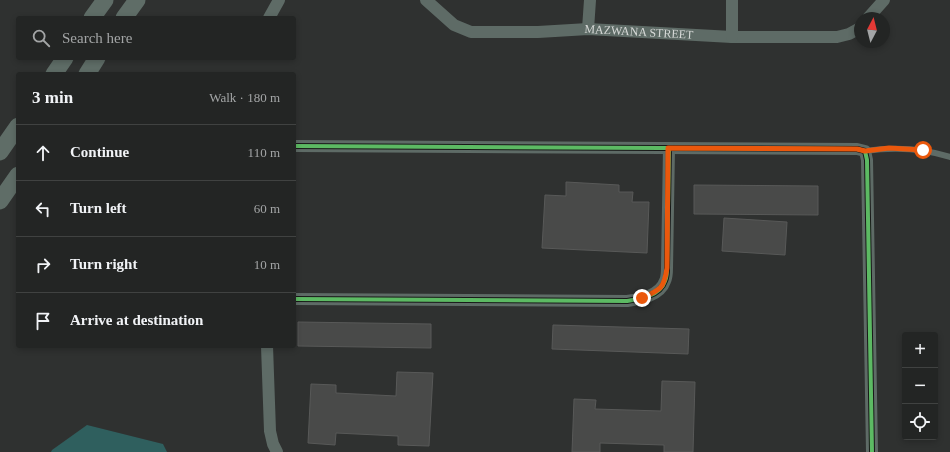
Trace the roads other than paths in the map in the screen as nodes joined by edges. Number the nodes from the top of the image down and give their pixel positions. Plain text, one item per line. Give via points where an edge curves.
1 (105, 0) edge
2 (137, 0) edge
3 (279, 0) edge
4 (426, 0) edge
5 (590, 0) edge
6 (732, 0) edge
7 (884, 0) edge
8 (873, 12) edge
9 (93, 16) edge
10 (125, 16) edge
11 (270, 16) edge
12 (588, 29) junction
13 (854, 32) edge
14 (732, 37) junction
15 (64, 60) edge
16 (96, 60) edge
17 (55, 72) edge
18 (88, 72) edge
19 (16, 129) edge
20 (296, 146) edge
21 (668, 148) junction
22 (865, 151) junction
23 (0, 152) edge
24 (950, 157) edge
25 (16, 178) edge
26 (0, 201) edge
27 (296, 299) edge
28 (267, 348) edge
29 (277, 452) edge
30 (872, 452) edge

1 - 9 street
2 - 10 street
3 - 11 street
4 - 12 street, MAZWANA STREET via 454,25 471,32
5 - 12 street
6 - 14 street
7 - 8 street
12 - 14 street, MAZWANA STREET
13 - 14 street, MAZWANA STREET via 837,37
15 - 17 street
16 - 18 street
19 - 23 street
20 - 21 street
21 - 22 street
21 - 27 street via 665,282 656,292 642,298 627,301
22 - 24 lane via 889,148 923,150
22 - 30 street
25 - 26 street
28 - 29 street via 270,431

